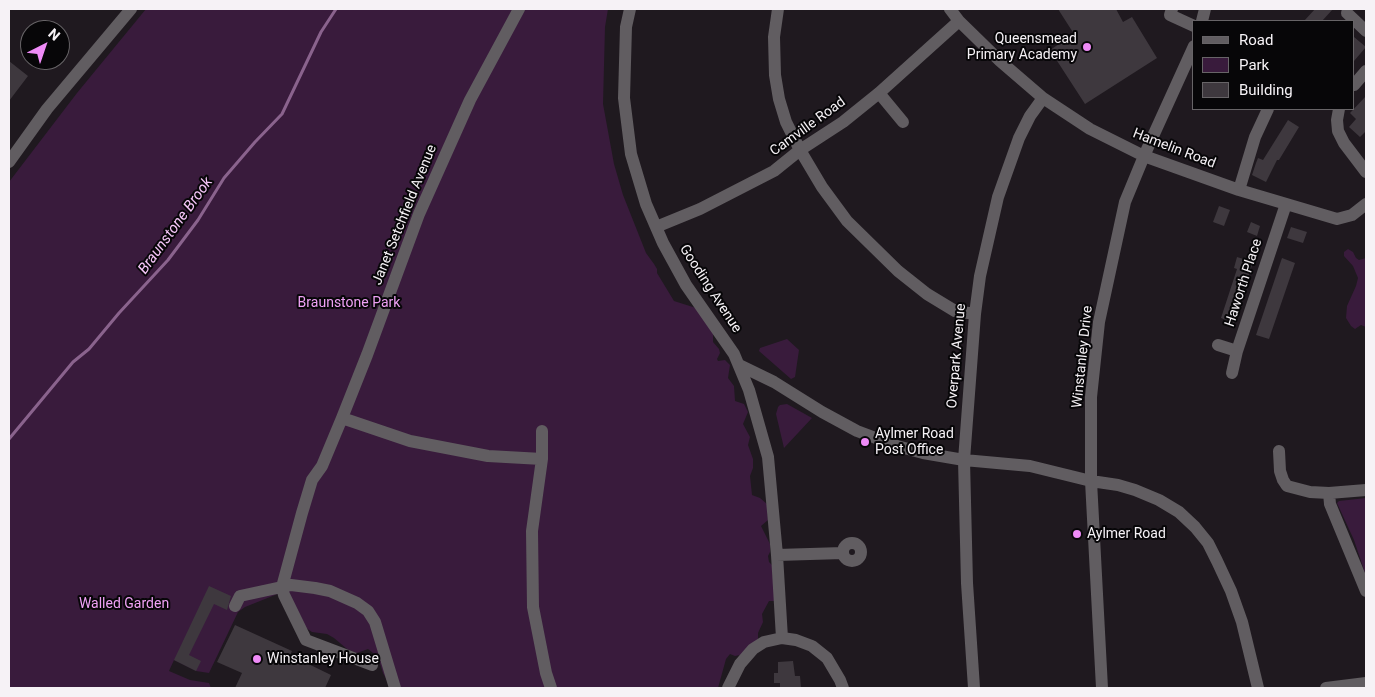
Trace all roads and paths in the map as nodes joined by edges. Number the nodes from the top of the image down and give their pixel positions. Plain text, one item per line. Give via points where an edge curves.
1 (131, 9) edge
2 (519, 9) edge
3 (630, 9) edge
4 (778, 9) edge
5 (950, 9) edge
6 (1172, 9) edge
7 (959, 21) junction
8 (1355, 21) edge
9 (1192, 25) edge
10 (1366, 31) edge
11 (1192, 50) edge
12 (1366, 71) edge
13 (1355, 84) edge
14 (879, 93) junction
15 (1043, 98) junction
16 (1268, 110) edge
17 (1339, 110) edge
18 (903, 122) dead end
19 (800, 150) junction
20 (1144, 156) junction
21 (9, 162) edge
22 (1366, 172) edge
23 (1239, 190) junction
24 (1286, 204) junction
25 (1366, 204) edge
26 (656, 227) junction
27 (975, 314) junction
28 (1218, 345) dead end
29 (1237, 351) junction
30 (739, 365) junction
31 (1232, 373) dead end
32 (342, 418) junction
33 (542, 431) dead end
34 (1279, 451) dead end
35 (542, 459) junction
36 (964, 460) junction
37 (1091, 481) junction
38 (1366, 490) edge
39 (1328, 494) junction
40 (843, 553) dead end
41 (777, 556) junction
42 (282, 587) junction
43 (1366, 591) edge
44 (235, 606) dead end
45 (782, 638) junction
46 (372, 665) dead end
47 (1366, 683) edge
48 (395, 688) edge
49 (551, 688) edge
50 (728, 688) edge
51 (843, 688) edge
52 (974, 688) edge
53 (1102, 688) edge
54 (1258, 688) edge
55 (1326, 688) edge

1 - 21 street via 47,109
2 - 32 street, Janet Setchfield Avenue via 470,100 418,214
3 - 26 street, Gooding Avenue via 626,27 624,98 631,154
4 - 19 street via 774,37 775,75 786,122
5 - 7 street, Hamelin Road
6 - 9 street via 1170,16
7 - 14 street, Camville Road
7 - 15 street, Hamelin Road
8 - 10 street
11 - 20 street, Winstanley Drive
12 - 13 street
14 - 18 street
14 - 19 street, Camville Road
15 - 20 street, Hamelin Road via 1090,129
15 - 27 street, Overpark Avenue via 1019,138 998,197
16 - 23 street via 1255,137
17 - 22 street via 1338,131
19 - 26 street, Camville Road via 774,171 736,192
19 - 27 street via 847,221 898,271 955,311
20 - 23 street, Hamelin Road
20 - 37 street, Winstanley Drive via 1125,202 1099,322 1091,397
23 - 24 street, Hamelin Road
24 - 25 street, Hamelin Road via 1338,219 1352,215
24 - 29 street, Haworth Place
26 - 30 street, Gooding Avenue via 686,285
27 - 36 street, Overpark Avenue
28 - 29 street
29 - 31 street, Haworth Place
30 - 36 street via 857,431 914,451
30 - 41 street, Gooding Avenue via 768,457
32 - 35 street via 410,441 488,456
32 - 42 street, Janet Setchfield Avenue via 322,466 312,480
33 - 35 street
34 - 39 street via 1280,471 1287,486
35 - 49 street via 532,531 533,607
36 - 37 street via 1030,466
36 - 52 street, Overpark Avenue
37 - 53 street, Winstanley Drive
37 - 54 street via 1118,485 1159,500 1178,512 1208,544 1231,591
38 - 39 street
39 - 43 street
40 - 41 street
41 - 45 street, Gooding Avenue
42 - 44 street via 240,596
42 - 46 street via 306,640
42 - 48 street via 330,591 368,611 375,622
45 - 50 street via 764,642 753,649 740,664
45 - 51 street via 812,646 827,658
47 - 55 street

